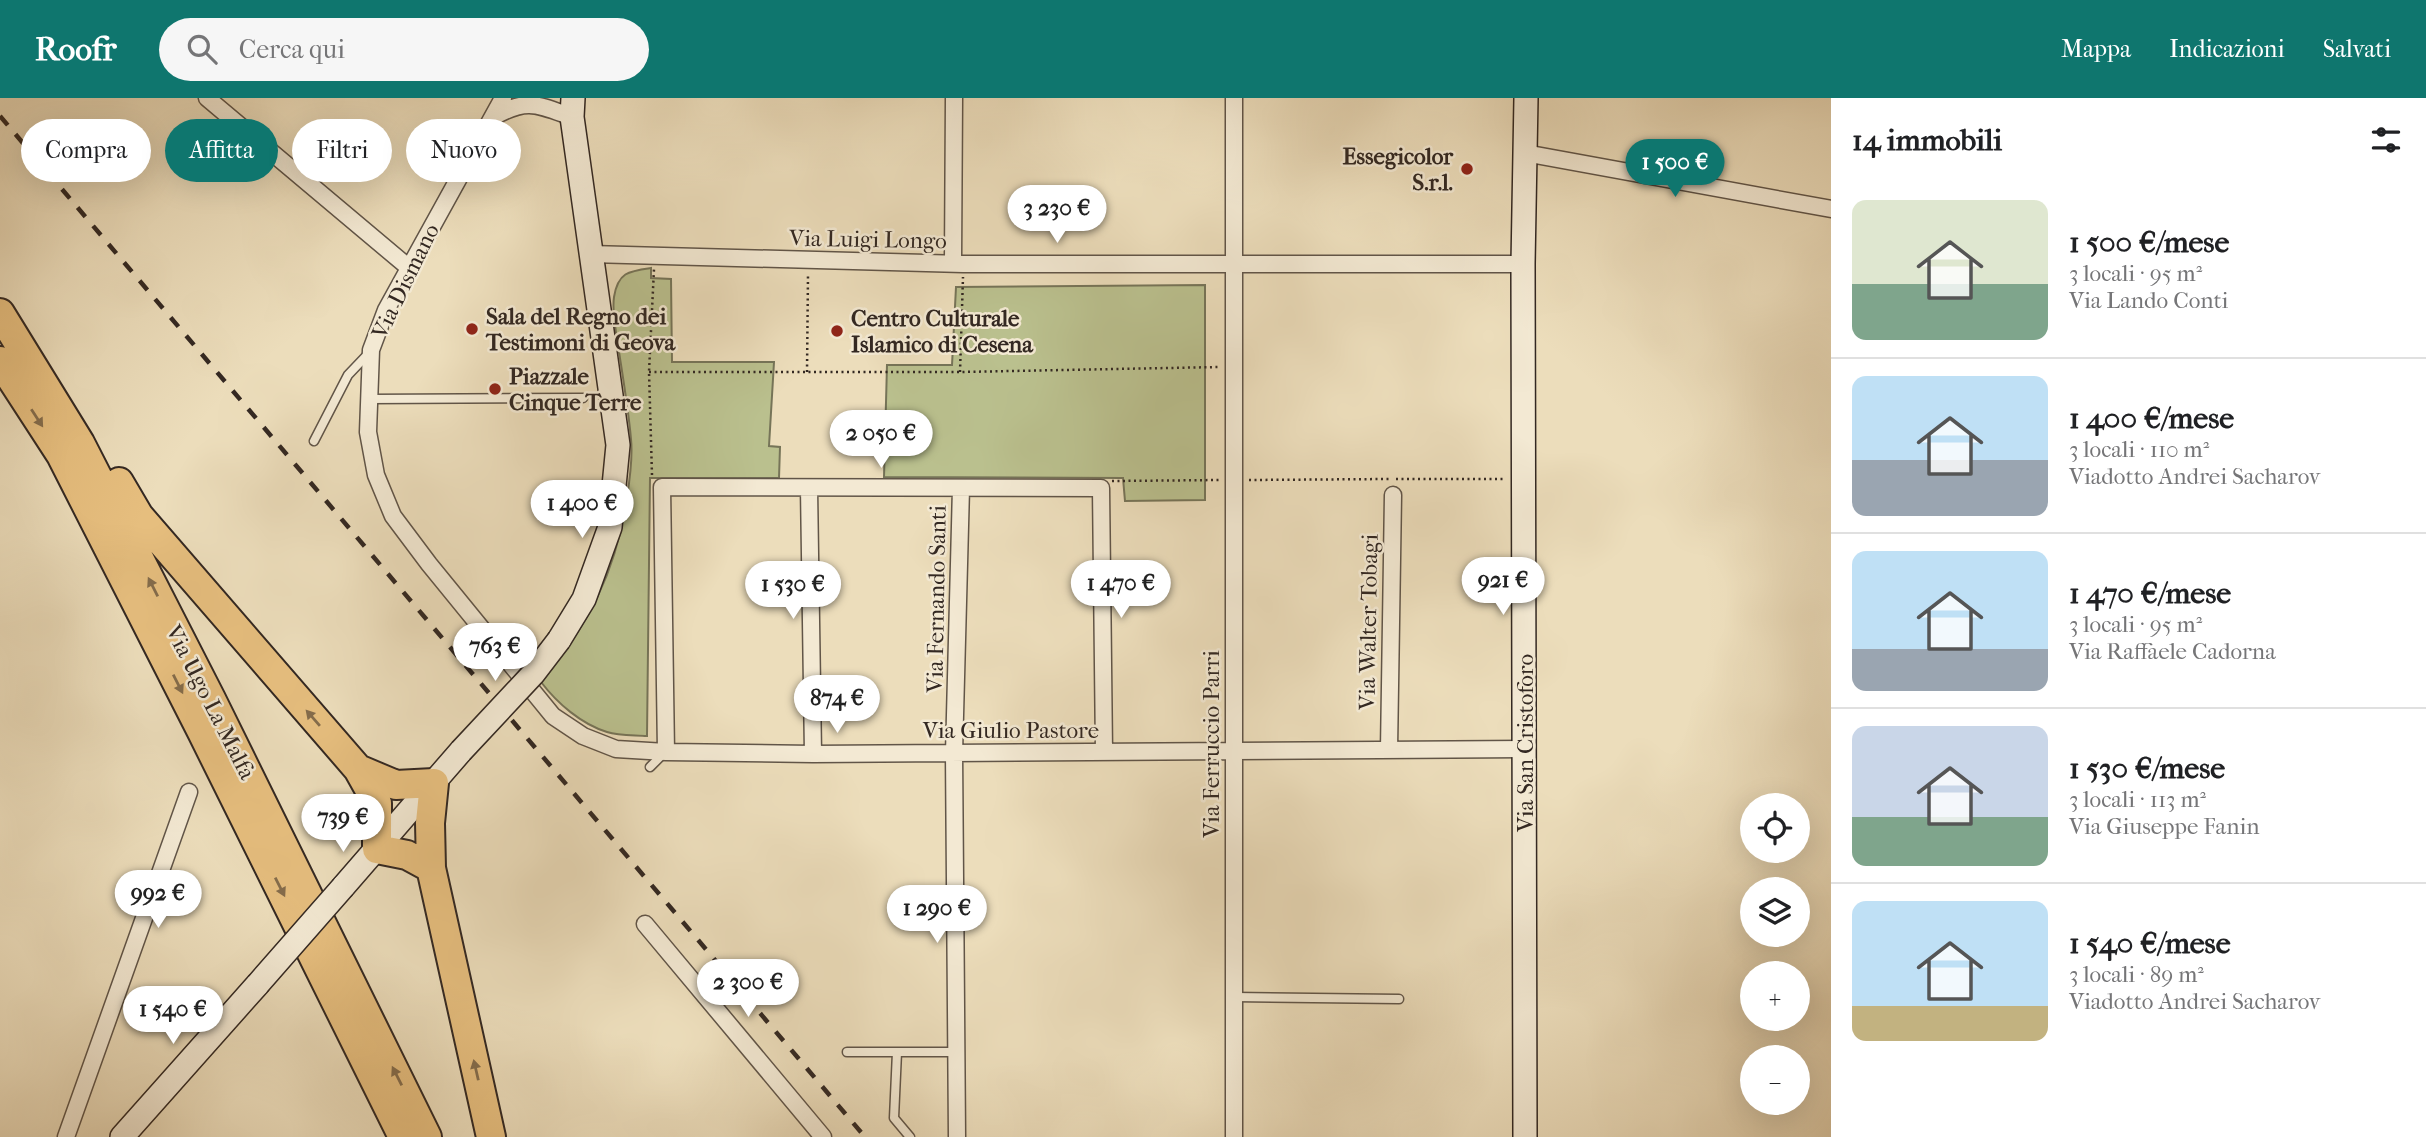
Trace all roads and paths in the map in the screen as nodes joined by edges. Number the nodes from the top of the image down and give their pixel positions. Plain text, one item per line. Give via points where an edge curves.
1 (207, 98) edge
2 (503, 98) edge
3 (954, 98) edge
4 (1234, 98) edge
5 (1526, 98) edge
6 (572, 107) edge
7 (492, 117) junction
8 (1525, 153) junction
9 (1831, 209) edge
10 (590, 254) junction
11 (655, 255) junction
12 (808, 261) junction
13 (1233, 263) junction
14 (958, 264) junction
15 (1523, 264) junction
16 (408, 267) junction
17 (0, 298) edge
18 (0, 313) edge
19 (372, 350) junction
20 (0, 361) edge
21 (1233, 367) junction
22 (649, 372) junction
23 (807, 372) junction
24 (960, 372) junction
25 (583, 398) dead end
26 (369, 399) junction
27 (314, 441) dead end
28 (1524, 479) junction
29 (1232, 480) junction
30 (662, 487) junction
31 (809, 488) junction
32 (961, 488) junction
33 (1101, 488) junction
34 (1393, 495) dead end
35 (1525, 749) junction
36 (1389, 750) junction
37 (666, 752) junction
38 (1104, 752) junction
39 (1233, 752) junction
40 (954, 753) junction
41 (813, 754) junction
42 (650, 767) dead end
43 (358, 769) junction
44 (434, 783) junction
45 (189, 792) dead end
46 (377, 849) junction
47 (431, 868) junction
48 (645, 924) dead end
49 (1234, 997) junction
50 (1399, 999) dead end
51 (339, 1005) junction
52 (847, 1052) dead end
53 (897, 1052) junction
54 (957, 1052) junction
55 (66, 1137) edge
56 (122, 1137) edge
57 (390, 1137) edge
58 (403, 1137) edge
59 (427, 1137) edge
60 (491, 1137) edge
61 (822, 1137) edge
62 (910, 1137) edge
63 (957, 1137) edge
64 (1234, 1137) edge
65 (1524, 1137) edge

1 - 16 street
2 - 7 street, Via Dismano
3 - 14 street
4 - 13 street, Via Ferruccio Parri
5 - 8 main road, Via San Cristoforo
6 - 7 street via 515,105
6 - 10 main road
7 - 16 street, Via Dismano
8 - 9 street
8 - 15 main road, Via San Cristoforo
10 - 11 street, Via Luigi Longo
10 - 44 main road, bridge via 618,445 610,527 584,599 559,640
11 - 12 street, Via Luigi Longo
11 - 22 path
12 - 14 street, Via Luigi Longo
12 - 23 path
13 - 14 street, Via Luigi Longo
13 - 15 street, Via Luigi Longo
13 - 21 street, Via Ferruccio Parri
14 - 24 path
15 - 28 main road, Via San Cristoforo
16 - 19 street, Via Dismano
43 -> 17 highway via 139,516
59 -> 18 highway, Via Ugo La Malfa via 80,443
19 - 26 street, Via Giulio Pastore
19 - 27 lane, Via Dismano via 348,375
20 -> 51 highway, Via Ugo La Malfa via 61,455
21 - 24 path
21 - 29 street, Via Ferruccio Parri
22 - 23 path
22 - 30 path via 653,478
23 - 24 path
25 - 26 lane
26 - 37 street, Via Giulio Pastore via 368,432 376,475 393,516 553,716 616,750
28 - 29 path
28 - 35 main road, Via San Cristoforo
29 - 33 path via 1112,481
29 - 39 street, Via Ferruccio Parri
30 - 31 street
30 - 37 street
31 - 32 street
31 - 41 street
32 - 33 street
32 - 40 street, Via Fernando Santi
33 - 38 street
34 - 36 street, Via Walter Tobagi
35 - 36 street, Via Giulio Pastore
35 - 65 main road, Via San Cristoforo
36 - 39 street, Via Giulio Pastore
37 - 41 street, Via Giulio Pastore
37 - 42 lane
38 - 39 street, Via Giulio Pastore
38 - 40 street, Via Giulio Pastore
39 - 49 street, Via Ferruccio Parri
40 - 41 street, Via Giulio Pastore
40 - 54 street, Via Fernando Santi
43 - 44 highway via 396,785
43 - 46 highway via 377,803
44 - 46 main road
44 - 47 highway
45 - 55 street
46 - 47 highway via 407,855
46 - 56 main road, bridge
60 -> 47 highway
48 - 61 street
49 - 50 lane
49 - 64 street, Via Ferruccio Parri
51 - 57 highway via 361,1074
51 - 58 highway, Via Ugo La Malfa
52 - 53 lane
53 - 54 lane
53 - 62 lane via 894,1118
54 - 63 street, Via Fernando Santi

